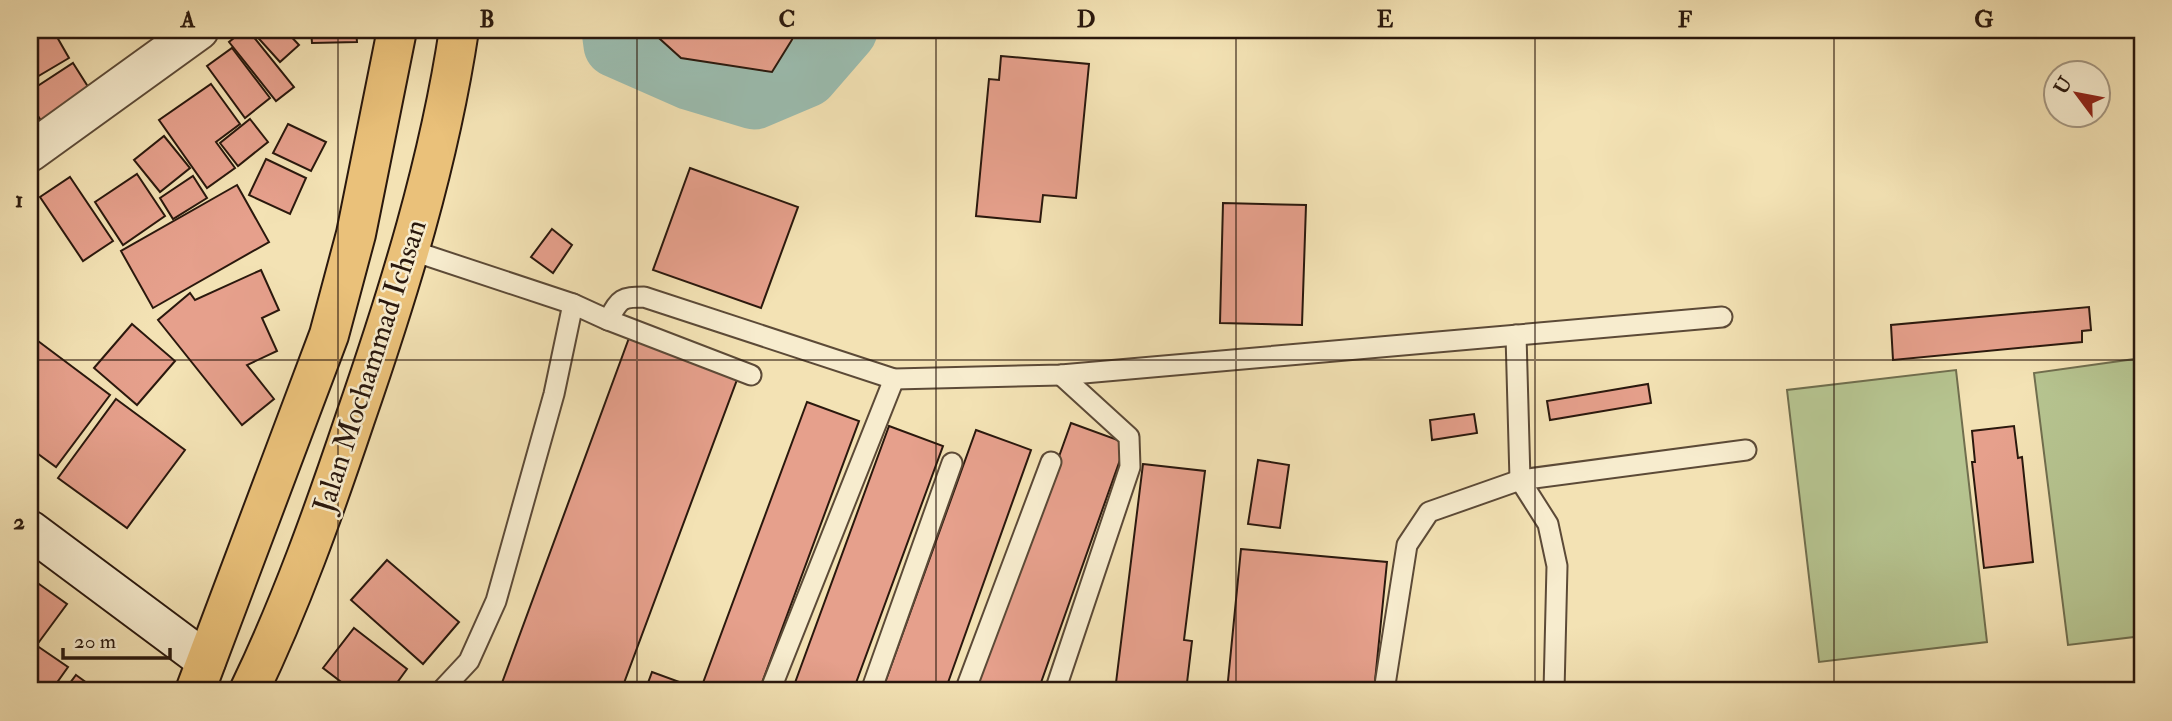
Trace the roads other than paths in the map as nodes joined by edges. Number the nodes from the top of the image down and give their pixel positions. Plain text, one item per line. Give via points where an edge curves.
1 (199, 30) edge
2 (397, 30) edge
3 (459, 30) edge
4 (34, 143) edge
5 (356, 234) junction
6 (410, 250) junction
7 (573, 304) junction
8 (1722, 317) dead end
9 (608, 320) junction
10 (1516, 335) junction
11 (1061, 374) junction
12 (751, 375) dead end
13 (894, 379) junction
14 (1746, 450) dead end
15 (1051, 462) dead end
16 (952, 463) dead end
17 (1520, 480) junction
18 (30, 530) edge
19 (200, 676) edge
20 (249, 691) edge
21 (441, 691) edge
22 (770, 691) edge
23 (871, 691) edge
24 (965, 691) edge
25 (1055, 691) edge
26 (1384, 691) edge
27 (1554, 691) edge

1 - 4 street
2 - 5 main road, Jalan Mochammad Ichsan
3 - 6 main road, Jalan Mochammad Ichsan via 435,155
5 - 6 main road
5 - 19 main road, Jalan Mochammad Ichsan via 330,335
6 - 7 lane
6 - 20 main road, Jalan Mochammad Ichsan via 321,518
7 - 9 lane
7 - 21 lane via 554,394 496,601 468,661
8 - 10 lane
9 - 12 lane
9 - 13 lane via 619,300 645,296
10 - 11 lane
10 - 17 lane
11 - 13 lane
11 - 25 lane via 1129,437 1131,450 1130,467
13 - 22 lane
14 - 17 lane
15 - 24 lane
16 - 23 lane
17 - 26 lane via 1429,512 1406,545
17 - 27 lane via 1548,524 1557,566
18 - 19 street

